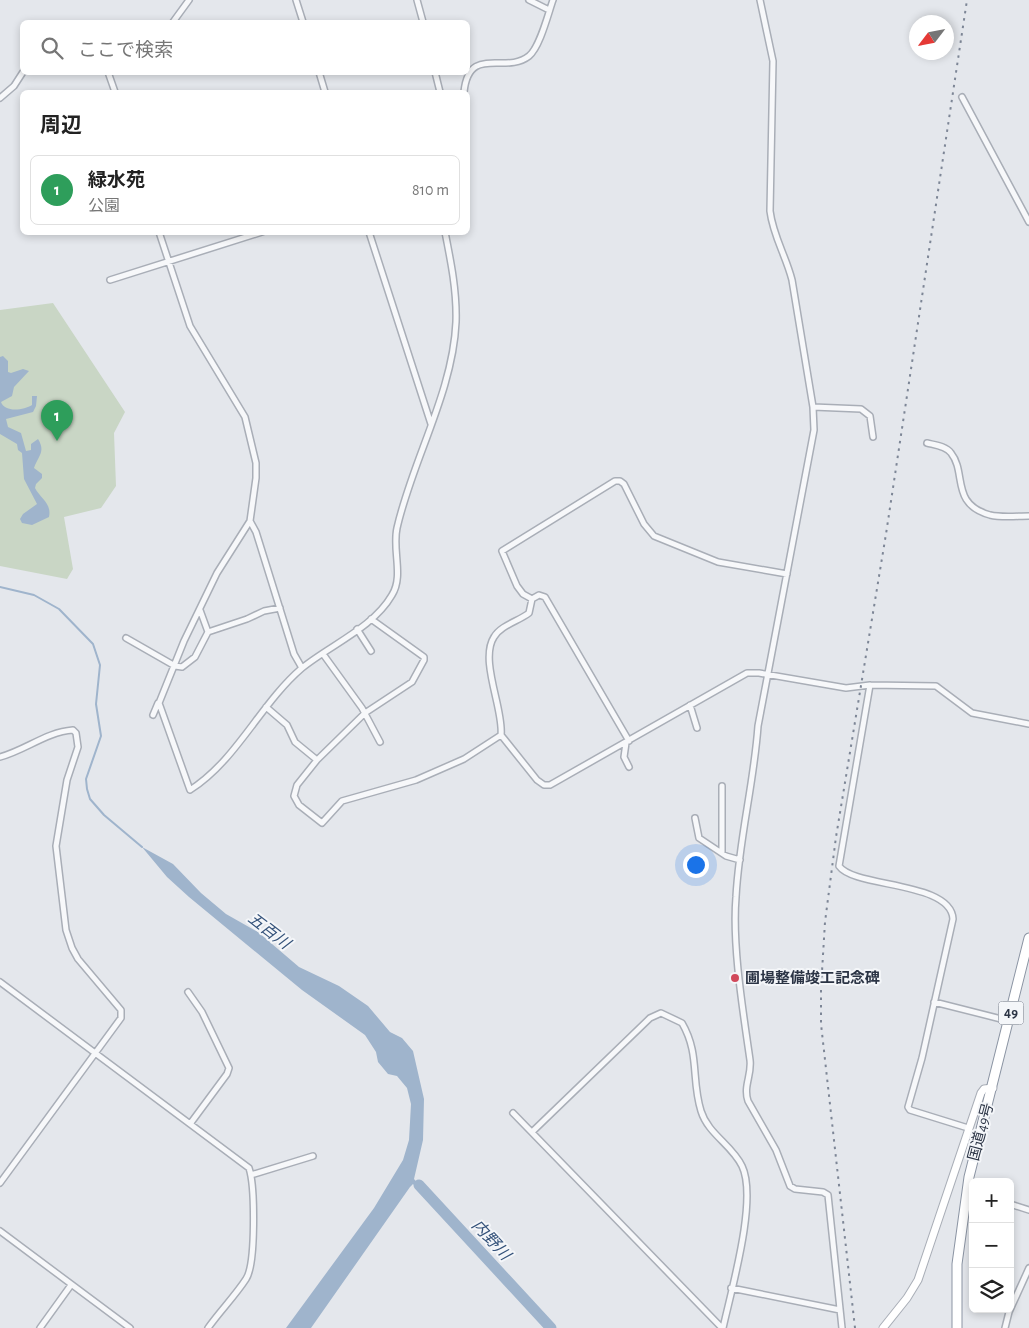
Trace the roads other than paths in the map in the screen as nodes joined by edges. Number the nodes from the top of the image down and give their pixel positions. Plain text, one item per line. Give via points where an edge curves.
1 (189, 0) edge
2 (296, 0) edge
3 (417, 0) edge
4 (529, 0) edge
5 (553, 0) edge
6 (760, 0) edge
7 (549, 10) junction
8 (174, 20) edge
9 (302, 20) edge
10 (422, 20) edge
11 (470, 73) edge
12 (21, 75) edge
13 (109, 75) edge
14 (320, 75) edge
15 (436, 75) edge
16 (468, 75) edge
17 (113, 90) edge
18 (325, 90) edge
19 (440, 90) edge
20 (464, 90) edge
21 (962, 97) dead end
22 (0, 98) edge
23 (1029, 222) edge
24 (160, 235) edge
25 (253, 235) edge
26 (370, 235) edge
27 (446, 235) edge
28 (168, 262) junction
29 (110, 280) dead end
30 (813, 407) junction
31 (432, 424) junction
32 (873, 437) dead end
33 (927, 443) dead end
34 (1029, 516) edge
35 (250, 522) junction
36 (786, 574) junction
37 (532, 599) junction
38 (280, 608) junction
39 (200, 610) junction
40 (371, 619) junction
41 (357, 630) junction
42 (208, 632) junction
43 (126, 638) dead end
44 (371, 652) dead end
45 (323, 654) junction
46 (175, 666) junction
47 (302, 668) junction
48 (769, 674) junction
49 (870, 685) junction
50 (159, 703) junction
51 (690, 705) junction
52 (266, 707) junction
53 (365, 713) junction
54 (153, 715) dead end
55 (1029, 724) edge
56 (697, 728) dead end
57 (501, 735) junction
58 (380, 742) dead end
59 (627, 742) junction
60 (0, 757) edge
61 (317, 760) junction
62 (629, 767) dead end
63 (722, 786) dead end
64 (695, 818) dead end
65 (722, 853) junction
66 (740, 860) junction
67 (1029, 938) edge
68 (0, 982) edge
69 (188, 992) dead end
70 (934, 1002) junction
71 (1009, 1021) junction
72 (96, 1054) junction
73 (993, 1088) junction
74 (513, 1113) dead end
75 (190, 1124) junction
76 (968, 1128) junction
77 (532, 1132) junction
78 (313, 1156) dead end
79 (251, 1175) junction
80 (973, 1178) edge
81 (0, 1183) edge
82 (969, 1197) edge
83 (1014, 1205) edge
84 (1029, 1210) edge
85 (0, 1232) edge
86 (1029, 1268) edge
87 (71, 1285) junction
88 (731, 1288) junction
89 (840, 1310) junction
90 (40, 1328) edge
91 (130, 1328) edge
92 (208, 1328) edge
93 (722, 1328) edge
94 (842, 1328) edge
95 (883, 1328) edge
96 (957, 1328) edge
97 (1004, 1328) edge

1 - 8 street
2 - 9 street
3 - 10 street
4 - 7 street
5 - 7 street
6 - 30 street via 773,61 770,211 775,235 792,280
7 - 11 street via 532,54 516,63 487,62
12 - 22 street
13 - 17 street
14 - 18 street
15 - 19 street
16 - 20 street
21 - 23 street
24 - 28 street
25 - 28 street
26 - 31 street
27 - 31 street via 456,297 456,324
28 - 29 street
28 - 35 street via 190,326 246,422 256,463
30 - 32 street via 861,409 870,416
30 - 36 street via 814,438
31 - 40 street via 396,532 396,588
33 - 34 street via 951,453 964,496 978,509 992,515
35 - 38 street
35 - 39 street via 217,573
36 - 37 street via 718,562 654,536 644,524 624,484 618,480 503,549 502,554 517,586
36 - 48 street
37 - 57 street via 529,613 502,629 492,642 491,676
37 - 59 street via 539,595 544,597
38 - 42 street
38 - 47 street via 294,654
39 - 42 street
39 - 46 street
40 - 41 street
40 - 53 street via 425,658 412,682
41 - 44 street
41 - 45 street
42 - 46 street via 191,663 182,668
43 - 46 street
45 - 47 street
45 - 53 street
46 - 50 street
47 - 52 street
48 - 49 street via 846,688
48 - 51 street via 744,675
48 - 66 street via 758,726
49 - 55 street via 936,686 972,713
49 - 70 street via 839,866 852,874 912,888 931,896 951,912 953,919
50 - 52 street via 190,790 220,765
50 - 54 street
51 - 56 street
51 - 59 street
52 - 61 street via 287,725 295,742
53 - 58 street
53 - 61 street
57 - 59 street via 538,780 547,786
57 - 61 street via 464,759 416,780 346,799 337,804 322,823 299,805 294,796 297,785
59 - 62 street via 624,758
60 - 72 street via 25,749 48,736 72,730 76,733 78,747 67,780 56,846 66,930 78,959 121,1010 119,1023
63 - 65 street
64 - 65 street via 699,838
65 - 66 street
66 - 89 street via 735,898 750,1063 746,1096 776,1150 789,1185 828,1195
67 - 71 highway, 国道49号 / 49
68 - 72 street
69 - 75 street via 202,1012 229,1068
70 - 71 street
70 - 76 street via 908,1107
71 - 73 highway, 国道49号 / 49
72 - 75 street
72 - 81 street
73 - 76 main road via 984,1089 981,1093
73 - 80 highway, 国道49号 / 49
74 - 77 street
75 - 79 street via 249,1168
76 - 95 main road via 918,1280 908,1298
77 - 88 street via 650,1018 661,1013 680,1021 693,1049 697,1094 704,1121 734,1154 746,1179 745,1220
77 - 93 street
78 - 79 street
79 - 92 street via 253,1262 246,1280
82 - 96 highway, 国道49号 / 49 via 957,1264
83 - 84 street
85 - 87 street
86 - 97 street
87 - 90 street
87 - 91 street
88 - 89 street
88 - 93 street
89 - 94 street

